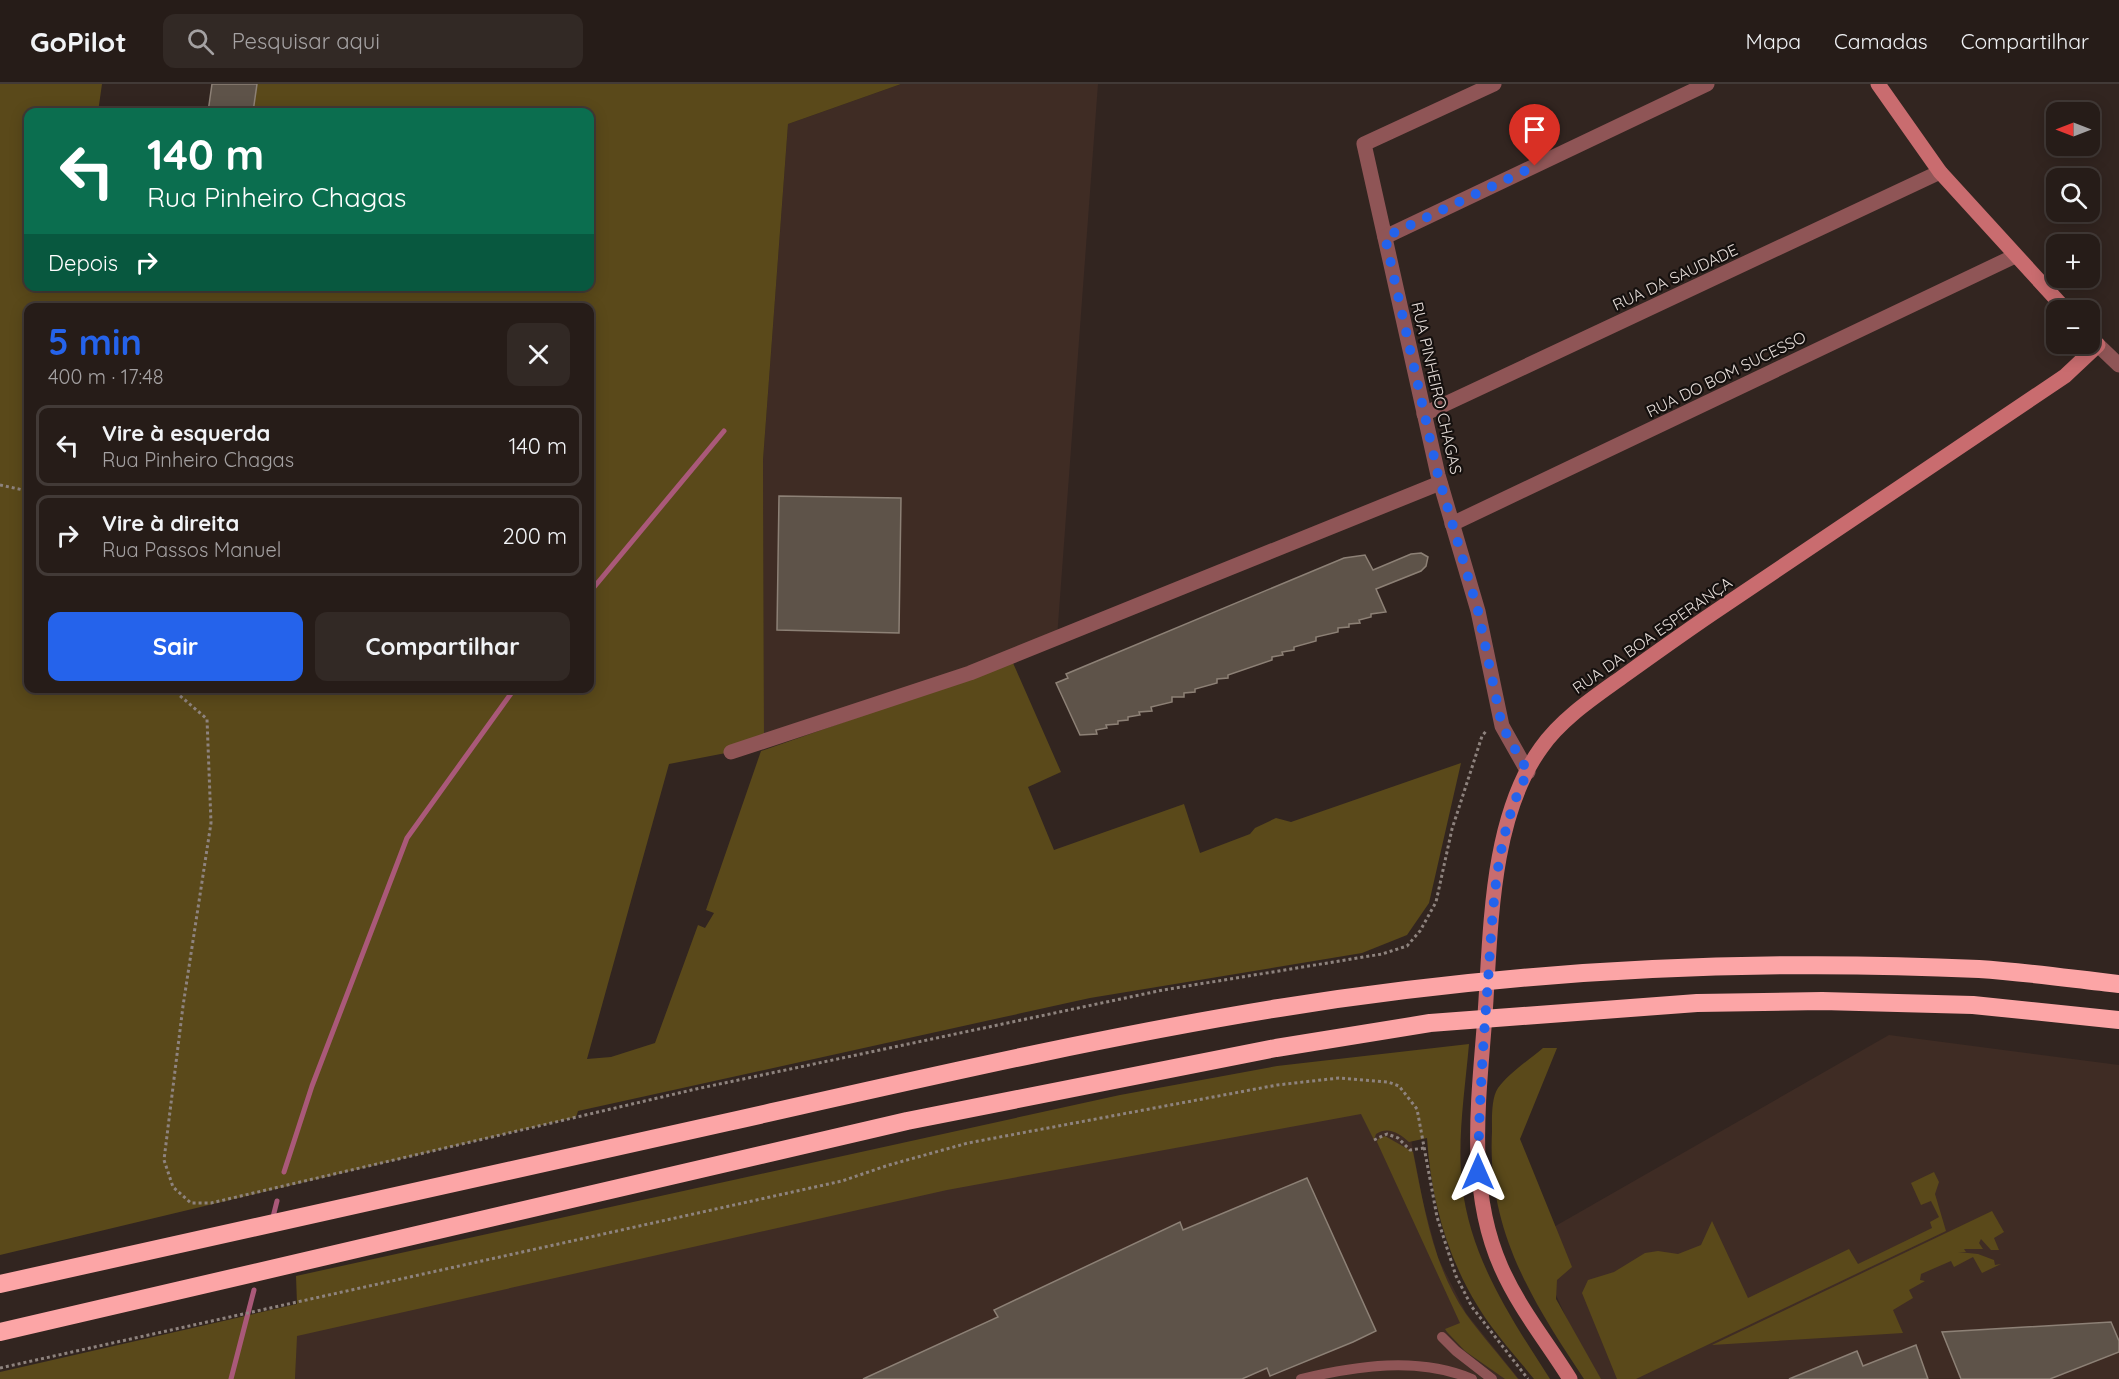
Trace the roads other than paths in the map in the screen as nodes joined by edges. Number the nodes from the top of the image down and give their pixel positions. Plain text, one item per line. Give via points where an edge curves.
1 (1494, 84) edge
2 (1707, 84) edge
3 (1878, 84) edge
4 (1940, 172) junction
5 (1385, 237) junction
6 (2015, 256) junction
7 (2057, 300) edge
8 (2100, 346) edge
9 (2083, 354) edge
10 (2119, 364) edge
11 (1424, 414) junction
12 (1440, 483) junction
13 (1452, 524) junction
14 (730, 752) dead end
15 (1528, 772) junction
16 (2119, 984) edge
17 (2119, 1020) edge
18 (0, 1284) edge
19 (0, 1332) edge
20 (1442, 1337) dead end
21 (1301, 1379) edge
22 (1472, 1379) edge
23 (1492, 1379) edge
24 (1570, 1379) edge

1 - 5 street, RUA PINHEIRO CHAGAS via 1364,144
2 - 5 street
3 - 4 street
4 - 6 street
4 - 11 street, RUA DA SAUDADE
5 - 11 street, RUA PINHEIRO CHAGAS
6 - 7 street
6 - 13 street, RUA DO BOM SUCESSO
8 - 10 street
9 - 15 street, RUA DA BOA ESPERANÇA via 2065,376 1584,704 1541,747
11 - 12 street, RUA PINHEIRO CHAGAS
12 - 13 street, RUA PINHEIRO CHAGAS
12 - 14 street via 970,673
13 - 15 street, RUA PINHEIRO CHAGAS via 1478,611 1502,726
15 - 24 street, RUA DA BOA ESPERANÇA via 1503,841 1492,917 1479,1097 1478,1172 1485,1222 1502,1270
16 - 18 highway via 1964,969 1710,967 1514,979 1358,997 1166,1028 934,1076
17 - 19 highway via 1973,1005 1822,1001 1697,1004 1430,1023 1275,1048 907,1121
20 - 23 lane
21 - 22 lane via 1354,1367 1405,1366 1439,1369

